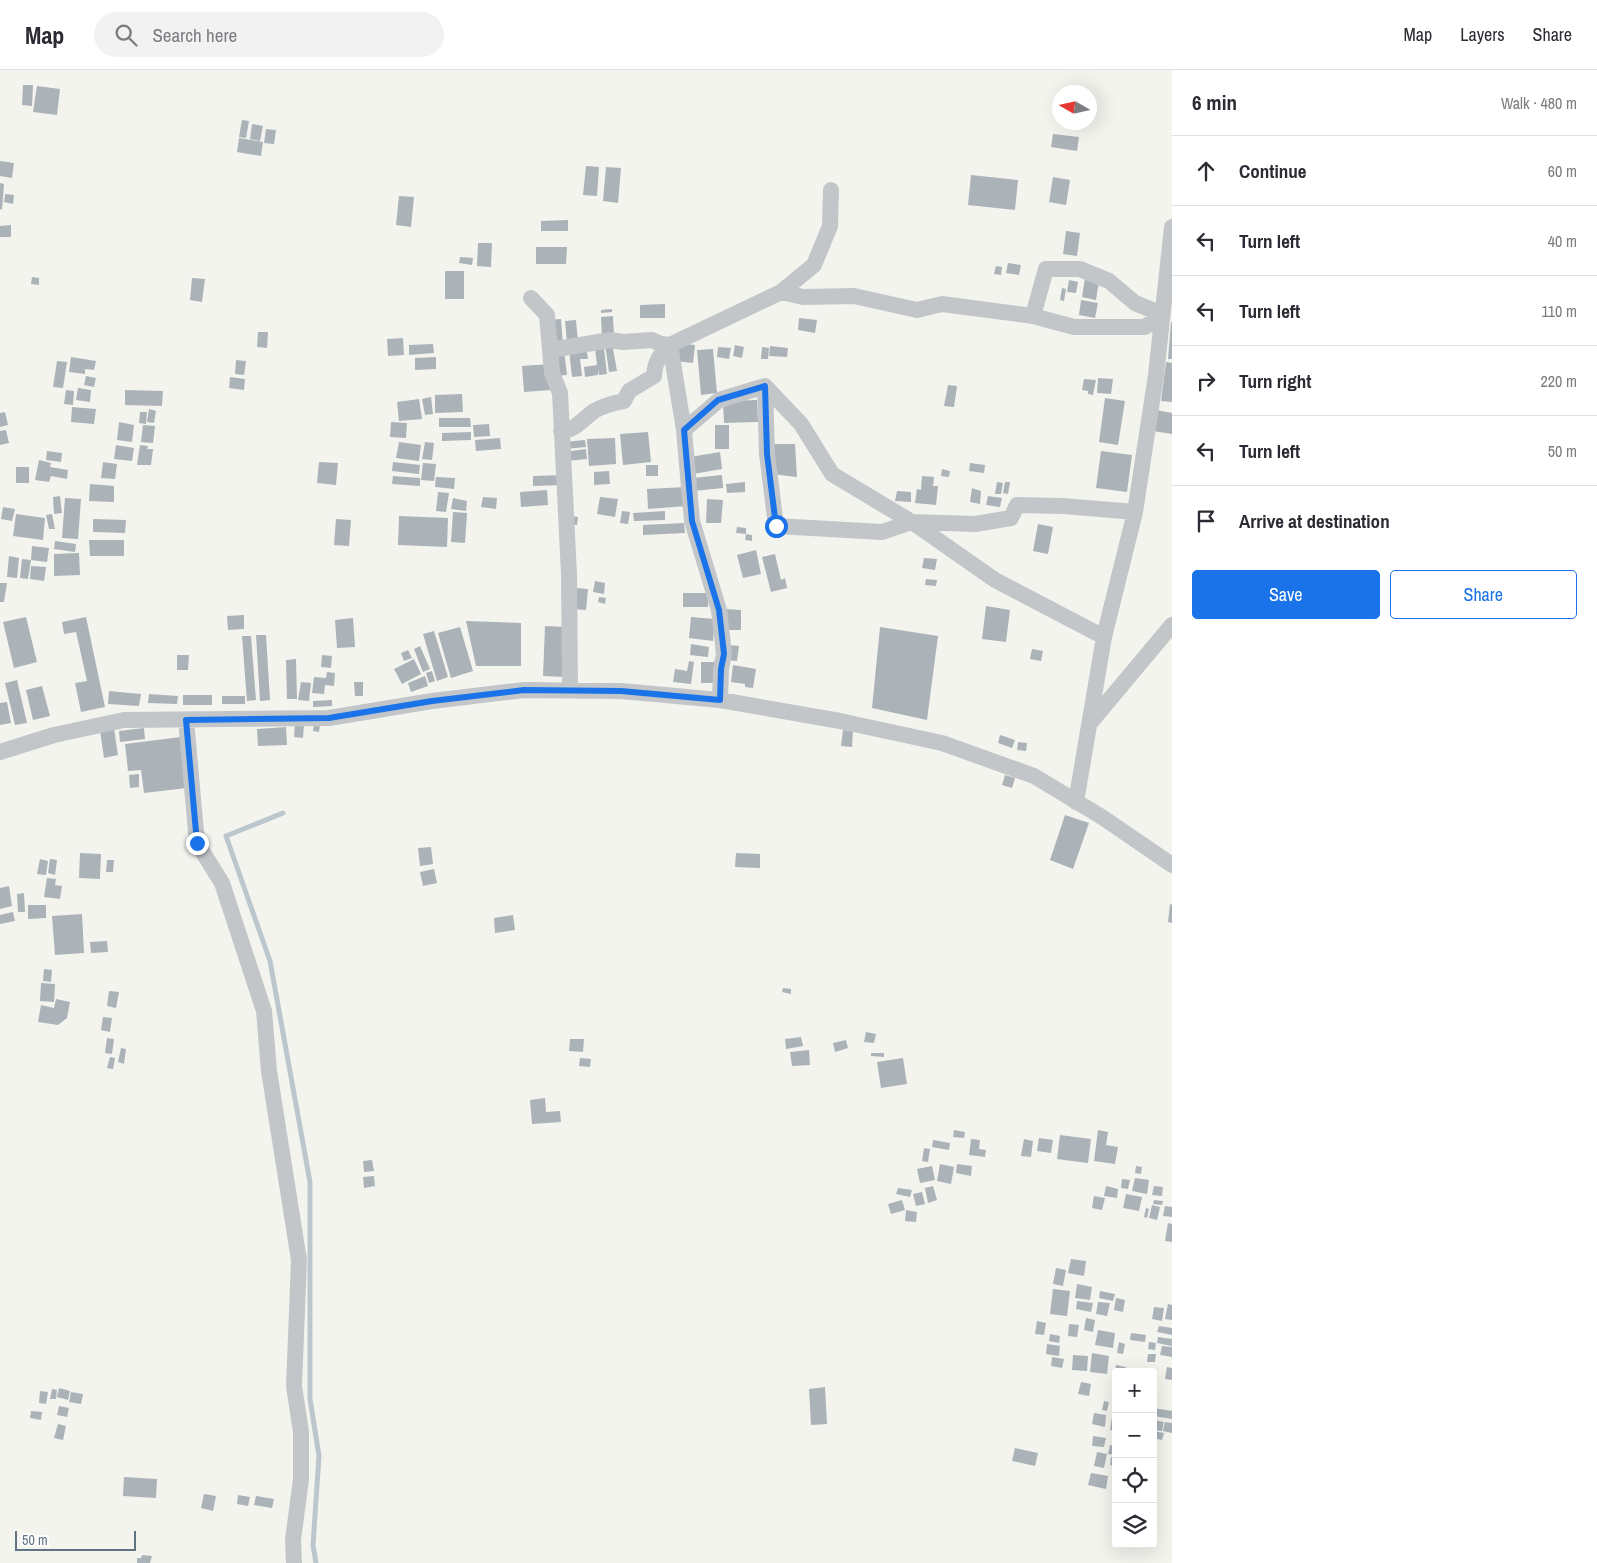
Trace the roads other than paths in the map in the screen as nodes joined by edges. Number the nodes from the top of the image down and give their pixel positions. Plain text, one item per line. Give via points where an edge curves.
1 (831, 190) dead end
2 (1172, 227) edge
3 (781, 292) junction
4 (531, 298) dead end
5 (1162, 314) junction
6 (1034, 316) junction
7 (670, 345) junction
8 (551, 350) junction
9 (765, 386) junction
10 (684, 430) junction
11 (561, 431) junction
12 (1135, 512) junction
13 (912, 522) junction
14 (1172, 625) edge
15 (1104, 637) junction
16 (570, 690) junction
17 (720, 700) junction
18 (186, 720) junction
19 (1089, 724) junction
20 (0, 752) edge
21 (1076, 802) junction
22 (1172, 865) edge
23 (294, 1563) edge

1 - 3 street via 830,226 814,265
2 - 5 street
3 - 6 street via 803,297 854,296 917,310 942,304
3 - 7 street
4 - 8 street via 547,315
5 - 6 street via 1145,327 1074,326
5 - 6 street via 1135,303 1109,281 1080,269 1046,270
5 - 12 street
7 - 8 street via 652,340 610,340
7 - 10 street
7 - 11 street via 657,359 654,376 629,391 624,401 607,404 571,430
8 - 11 street via 552,373 560,393
9 - 10 street via 718,400
9 - 13 street via 801,424 832,474
9 - 13 street via 767,454 776,526 882,532
10 - 17 street via 692,521 719,610 724,654
11 - 16 street via 566,480
12 - 13 street via 1017,505 1011,518 975,524
12 - 15 street
13 - 15 street via 995,580
14 - 19 street
15 - 19 street
16 - 17 street
16 - 18 street via 524,690 329,718
17 - 21 street via 942,743 1034,776
18 - 20 street via 124,720 54,735
18 - 23 street via 197,843 222,883 264,1011 269,1071 299,1260 294,1386 301,1450
19 - 21 street
21 - 22 street

